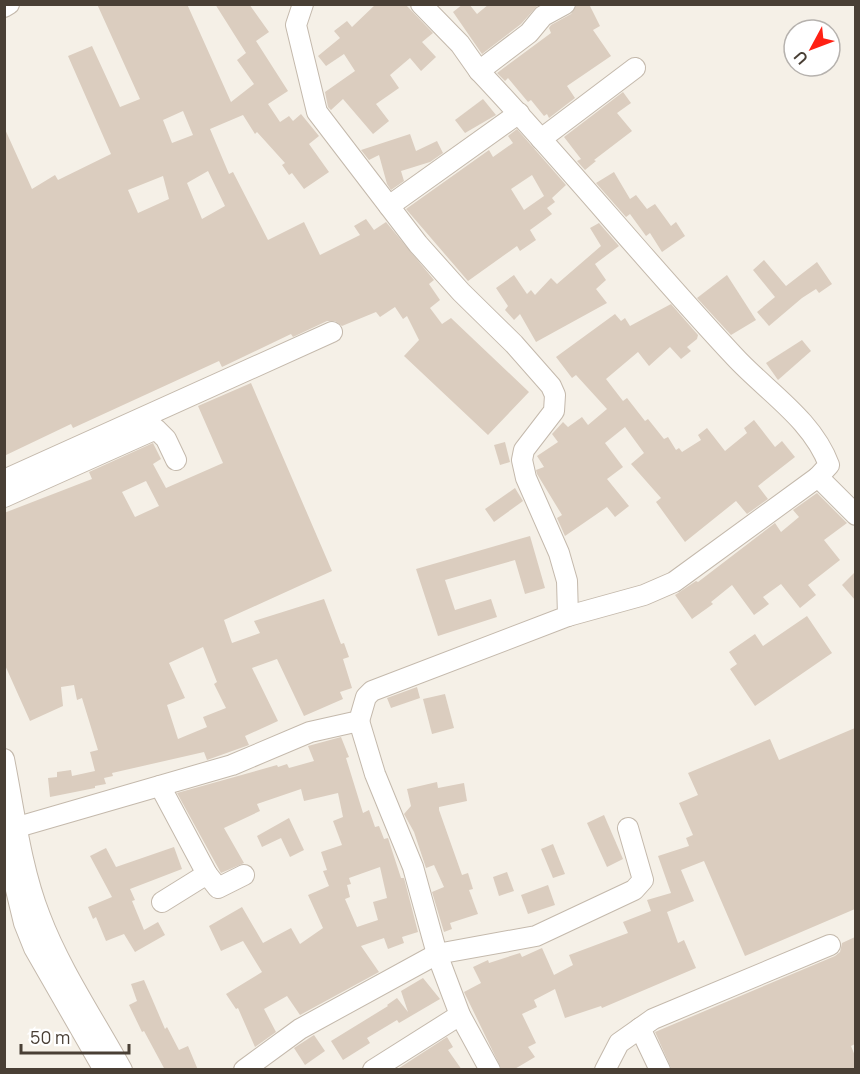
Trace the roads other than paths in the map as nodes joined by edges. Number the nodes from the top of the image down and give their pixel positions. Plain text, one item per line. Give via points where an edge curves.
1 (9, 4) edge
2 (303, 4) edge
3 (421, 4) edge
4 (565, 4) edge
5 (4, 7) edge
6 (635, 68) dead end
7 (480, 71) junction
8 (519, 113) junction
9 (541, 139) junction
10 (389, 206) junction
11 (332, 332) dead end
12 (176, 460) dead end
13 (818, 477) junction
14 (4, 480) edge
15 (4, 497) edge
16 (855, 515) edge
17 (568, 616) junction
18 (360, 721) junction
19 (4, 759) edge
20 (160, 786) junction
21 (628, 828) dead end
22 (9, 833) edge
23 (207, 874) junction
24 (244, 875) dead end
25 (162, 902) dead end
26 (830, 945) dead end
27 (437, 954) junction
28 (52, 962) junction
29 (460, 1015) junction
30 (640, 1028) junction
31 (104, 1070) edge
32 (122, 1070) edge
33 (244, 1070) edge
34 (373, 1070) edge
35 (490, 1070) edge
36 (605, 1070) edge
37 (660, 1070) edge

1 - 5 street
2 - 10 street via 296,25 312,101
3 - 7 street
4 - 7 street via 543,15 529,33
6 - 9 street
7 - 8 street
8 - 9 street
8 - 10 street
9 - 13 street via 735,358 804,425 824,451 829,465
10 - 17 street via 418,244 514,344 555,395 554,411 524,450 522,460 559,553 567,581
11 - 14 street
12 - 15 street via 156,429
13 - 16 street
13 - 17 street via 674,582 644,595
17 - 18 street via 372,691
18 - 20 street via 310,732 232,765
18 - 27 street via 375,774 413,867
19 - 22 street
20 - 22 street
20 - 23 street
21 - 27 street via 643,880 634,890 536,936
22 - 28 street
23 - 24 street via 218,888
23 - 25 street
26 - 30 street via 653,1019
27 - 29 street
27 - 33 street via 300,1029
28 - 31 street
28 - 32 street
29 - 34 street
29 - 35 street
30 - 36 street via 619,1043
30 - 37 street

